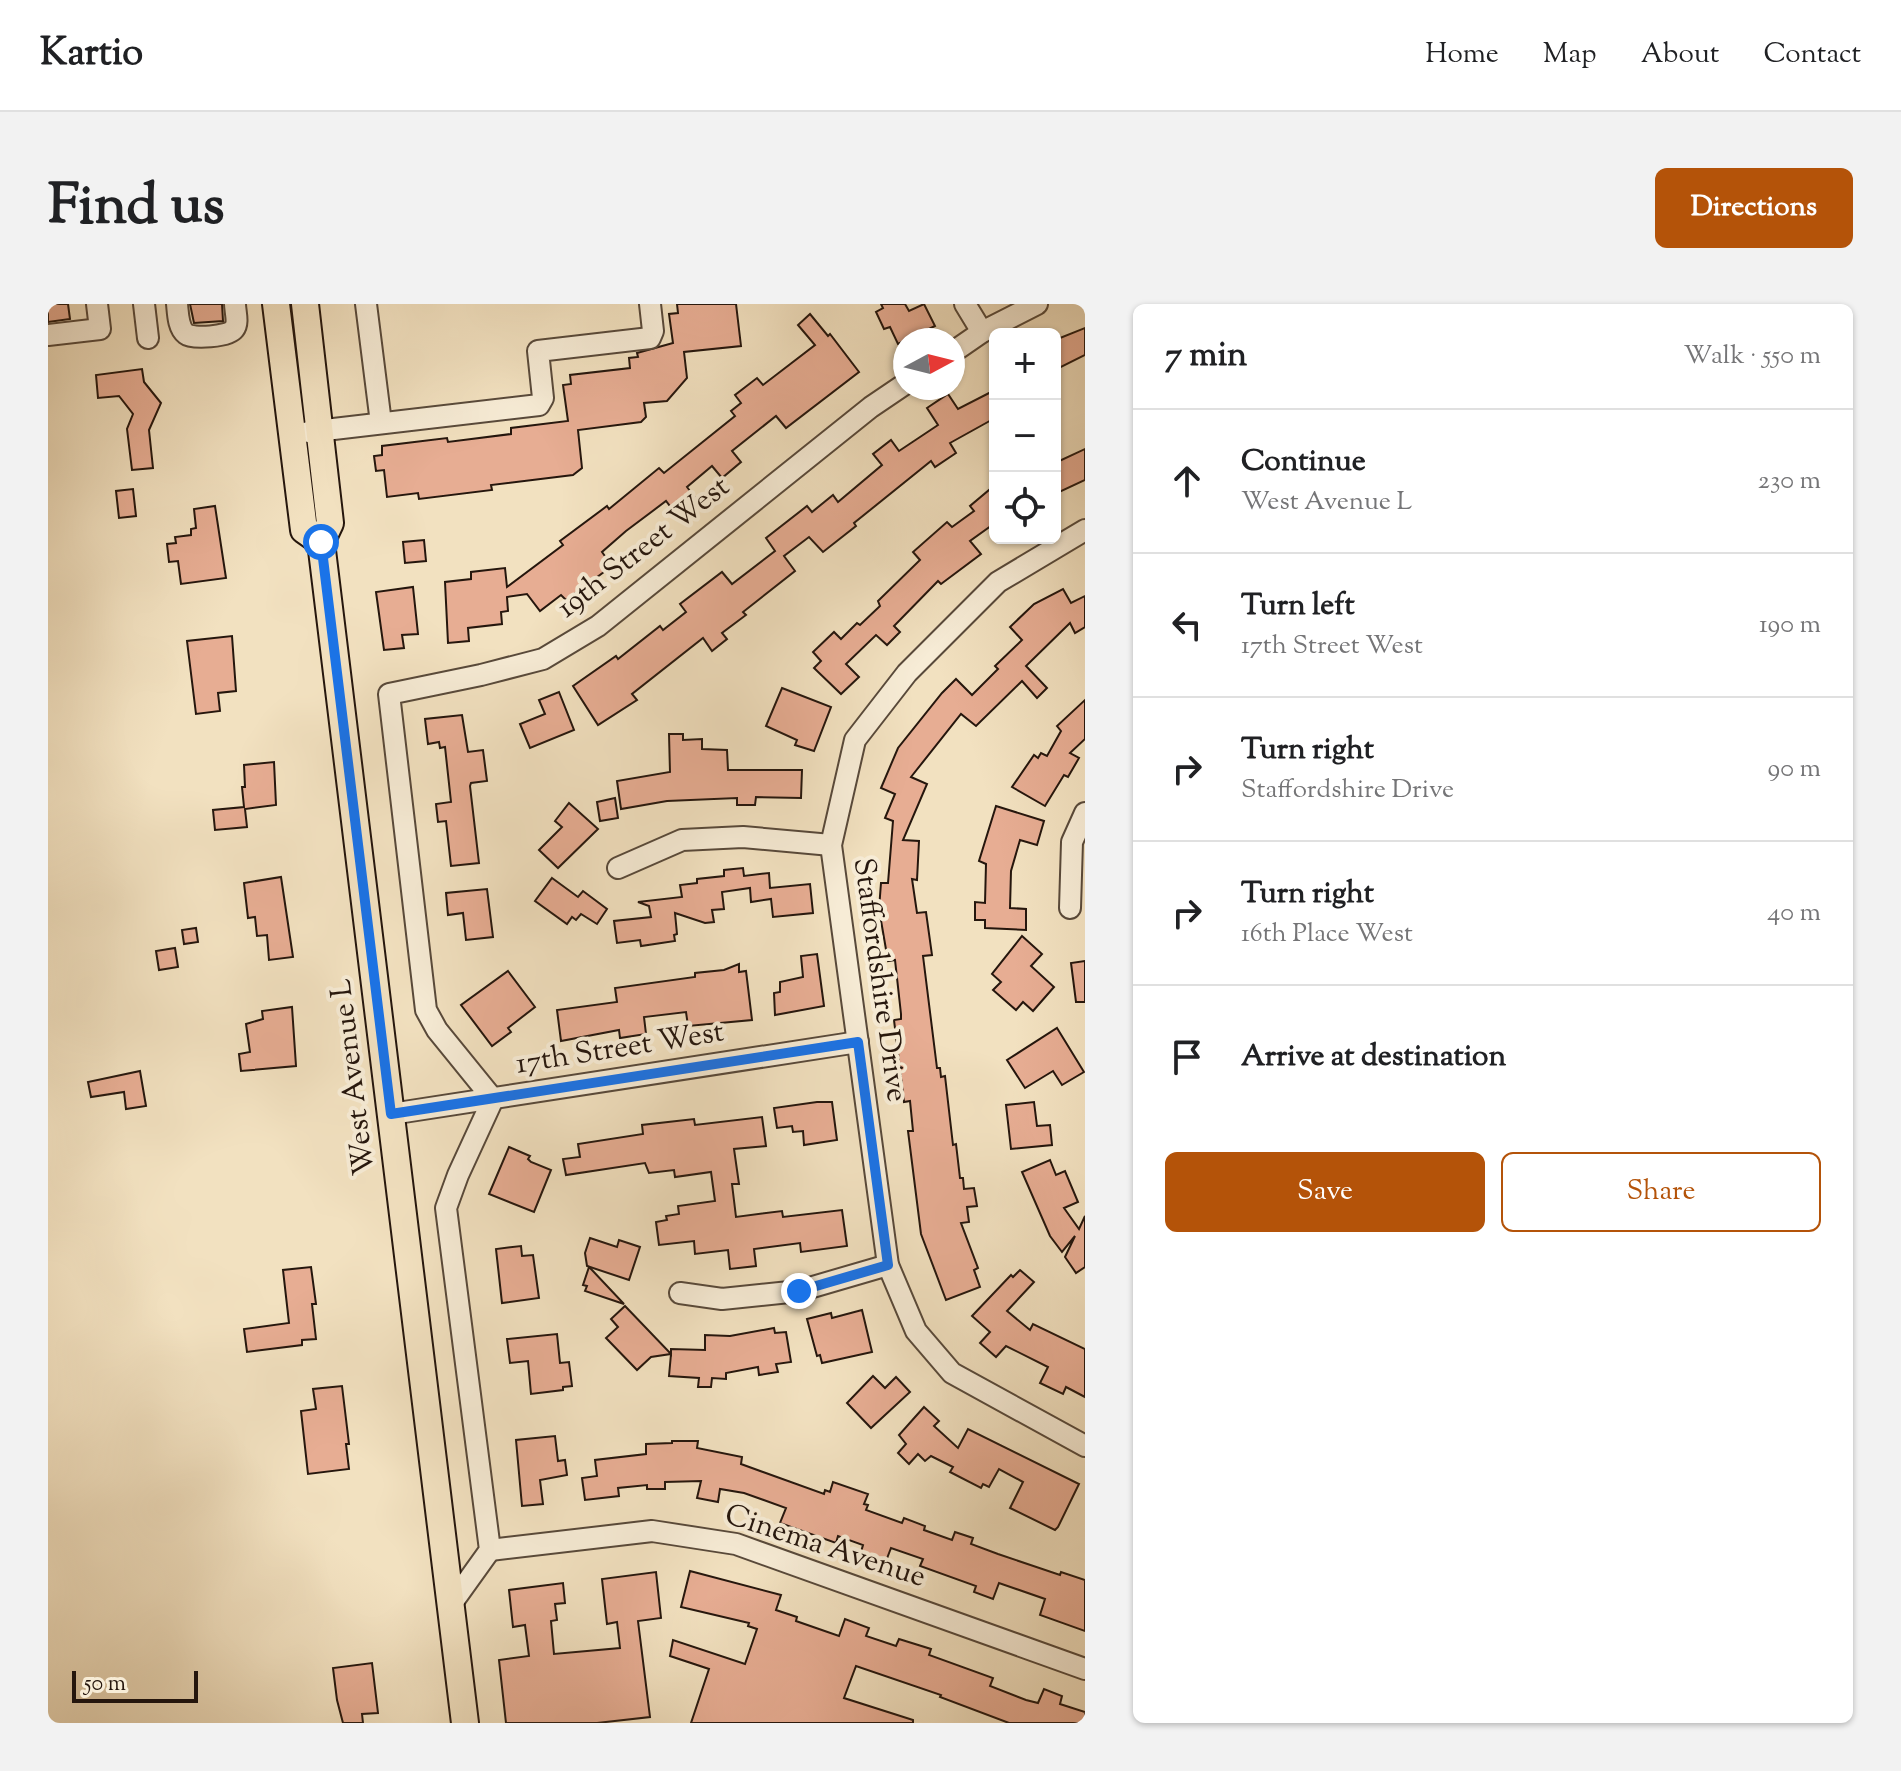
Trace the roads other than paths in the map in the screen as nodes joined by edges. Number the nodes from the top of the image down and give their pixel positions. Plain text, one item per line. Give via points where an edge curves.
1 (97, 304) edge
2 (144, 304) edge
3 (177, 304) edge
4 (235, 304) edge
5 (276, 304) edge
6 (305, 304) edge
7 (366, 304) edge
8 (650, 304) edge
9 (965, 304) edge
10 (1037, 304) edge
11 (982, 332) junction
12 (48, 335) edge
13 (148, 338) dead end
14 (965, 344) edge
15 (893, 392) edge
16 (381, 423) junction
17 (319, 430) junction
18 (292, 434) junction
19 (1085, 530) edge
20 (321, 542) junction
21 (1085, 813) edge
22 (831, 845) junction
23 (618, 868) dead end
24 (1070, 908) dead end
25 (858, 1042) junction
26 (493, 1099) junction
27 (391, 1114) junction
28 (888, 1265) junction
29 (680, 1293) dead end
30 (1085, 1446) edge
31 (490, 1550) junction
32 (452, 1603) junction
33 (1085, 1669) edge
34 (465, 1723) edge

1 - 12 street via 100,329
2 - 13 street
3 - 4 street via 182,330 196,338 235,329
5 - 18 main road, West Avenue L
6 - 17 main road, West Avenue L
7 - 16 street
8 - 16 street via 650,338 538,351 543,398 539,405
9 - 11 street
10 - 11 street
11 - 14 street
15 - 26 street, 19th Street West via 598,626 543,659 389,694 426,1010
16 - 17 street
17 - 18 street
17 - 20 main road, West Avenue L via 330,523
18 - 20 main road, West Avenue L via 304,530
19 - 22 street, Staffordshire Drive via 998,582 907,673 855,740
20 - 27 main road, West Avenue L
21 - 24 street via 1072,842
22 - 23 street via 743,837 682,840
22 - 25 street, Staffordshire Drive
25 - 26 street, 17th Street West
25 - 28 street, Staffordshire Drive
26 - 27 street, 17th Street West
26 - 31 street via 446,1208
27 - 32 main road, West Avenue L
28 - 29 street via 799,1291 722,1299
28 - 30 street, Staffordshire Drive via 916,1331 952,1373
31 - 32 street
31 - 33 street, Cinema Avenue via 652,1531 736,1544
32 - 34 main road, West Avenue L

